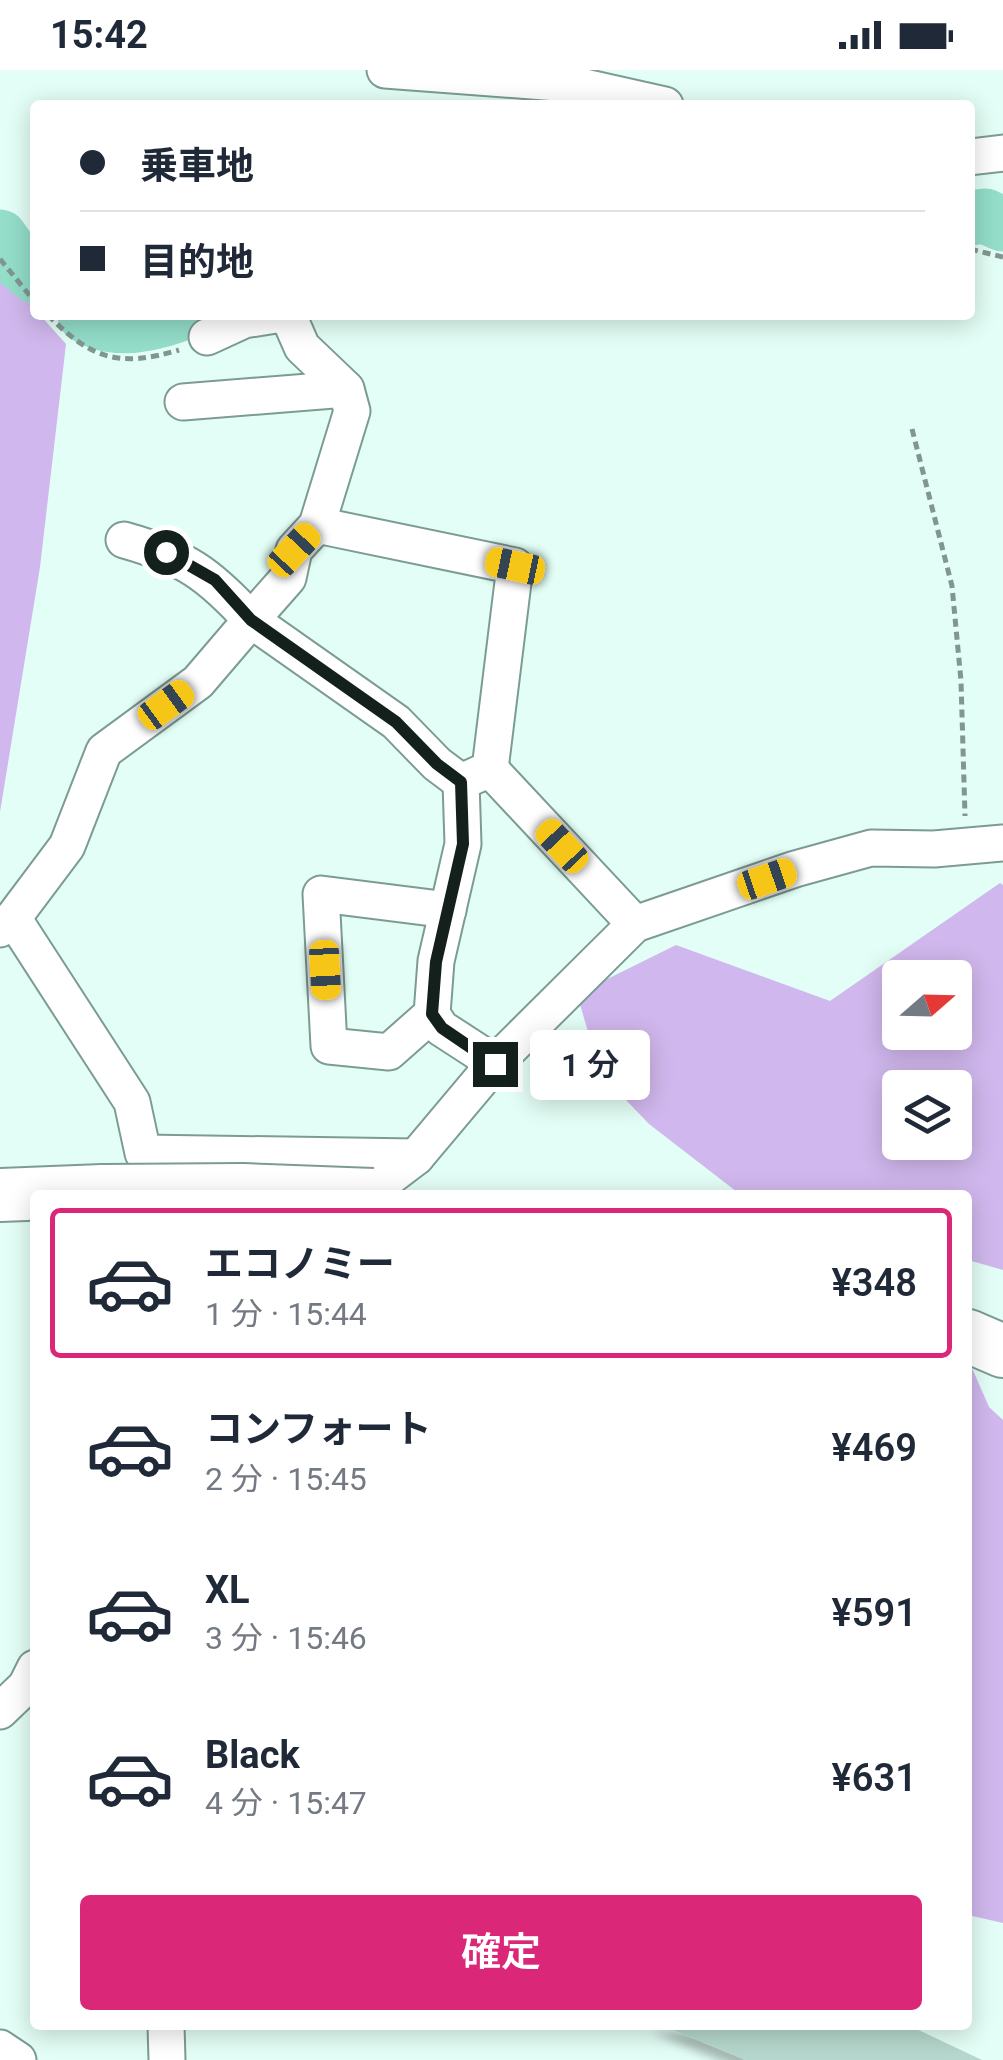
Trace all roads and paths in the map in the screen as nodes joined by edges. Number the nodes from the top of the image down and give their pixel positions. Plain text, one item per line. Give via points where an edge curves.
1 (385, 70) edge
2 (645, 100) edge
3 (1003, 153) edge
4 (975, 156) edge
5 (975, 250) edge
6 (1003, 257) edge
7 (0, 258) edge
8 (30, 296) edge
9 (53, 320) edge
10 (244, 320) edge
11 (290, 320) edge
12 (207, 337) joint
13 (346, 389) junction
14 (182, 402) dead end
15 (912, 430) dead end
16 (317, 525) junction
17 (124, 540) dead end
18 (251, 620) junction
19 (475, 775) junction
20 (1003, 843) edge
21 (966, 846) junction
22 (448, 910) junction
23 (6, 924) edge
24 (635, 924) junction
25 (432, 1014) junction
26 (495, 1064) junction
27 (416, 1157) junction
28 (376, 1190) edge
29 (30, 1195) edge
30 (0, 1196) edge
31 (30, 1214) edge
32 (0, 1215) edge
33 (972, 1306) edge
34 (1003, 1314) edge
35 (972, 1338) edge
36 (1003, 1351) edge
37 (30, 1678) edge
38 (1, 1714) edge
39 (166, 2030) edge
40 (0, 2048) edge
41 (18, 2060) edge
42 (167, 2060) edge

1 - 2 street via 570,84
3 - 4 street
5 - 6 path
7 - 8 path
9 - 12 path via 98,354 138,360
10 - 12 street
11 - 13 street via 302,348
13 - 14 street
13 - 16 street via 352,411
15 - 21 path via 952,586
16 - 18 street via 294,550 288,578
16 - 19 street via 515,566
17 - 18 street via 166,552 215,580
18 - 19 street via 396,722 437,764
18 - 23 street via 198,682 104,750 68,846
19 - 22 street
19 - 24 street
20 - 21 street
21 - 24 street via 871,848
22 - 25 street
22 - 25 street via 321,894 329,1046 389,1052
23 - 27 street via 132,1102 142,1153
24 - 26 street
25 - 26 street
26 - 27 street
27 - 28 street
29 - 30 highway, bridge
31 - 32 highway
33 - 34 highway
35 - 36 highway
37 - 38 street
39 - 42 street
40 - 41 street

